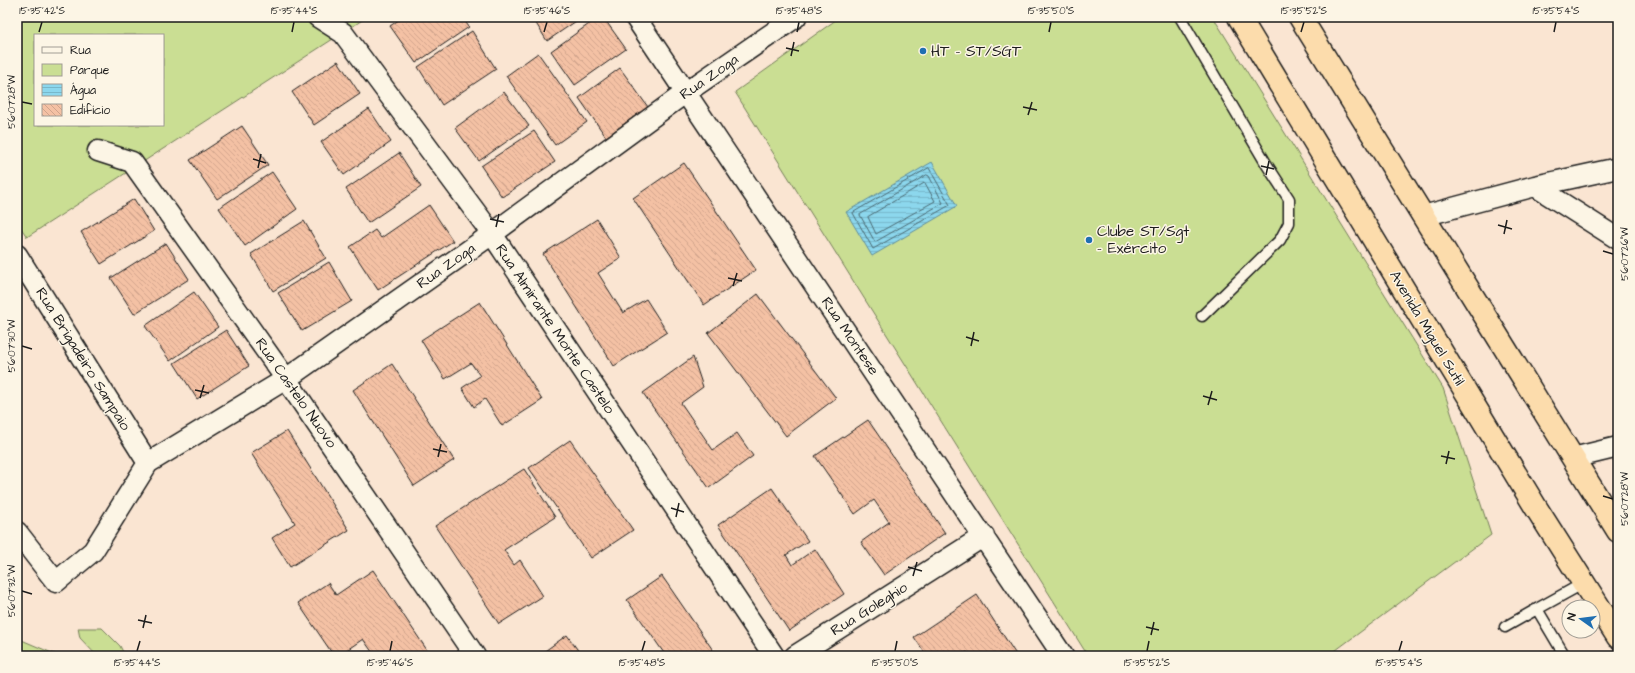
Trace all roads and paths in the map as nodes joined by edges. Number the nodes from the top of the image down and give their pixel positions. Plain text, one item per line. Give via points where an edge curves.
1 (318, 17) edge
2 (635, 17) edge
3 (796, 17) edge
4 (1180, 17) edge
5 (1239, 17) edge
6 (1300, 17) edge
7 (685, 93) junction
8 (98, 151) dead end
9 (1618, 168) edge
10 (1535, 186) junction
11 (1423, 216) junction
12 (492, 234) junction
13 (1618, 239) edge
14 (17, 255) edge
15 (1202, 316) dead end
16 (286, 378) junction
17 (1618, 447) edge
18 (1573, 458) junction
19 (148, 462) junction
20 (1618, 531) edge
21 (17, 532) edge
22 (984, 536) junction
23 (1584, 583) junction
24 (1537, 609) junction
25 (1505, 627) dead end
26 (1618, 637) edge
27 (475, 656) edge
28 (774, 656) edge
29 (795, 656) edge
30 (1063, 656) edge
31 (1566, 656) edge

1 - 12 street, Rua Almirante Monte Castelo via 343,33
2 - 7 street, Rua Montese
3 - 7 street, Rua Zoga
4 - 15 lane via 1289,199 1289,223 1280,240
5 - 23 highway, Avenida Miguel Sutil
6 - 11 highway
7 - 12 street, Rua Zoga
7 - 22 street, Rua Montese via 703,116
8 - 16 street, Rua Castelo Nuovo via 132,162
9 - 10 street
10 - 11 street
10 - 13 street
11 - 18 highway
12 - 16 street, Rua Zoga
12 - 28 street, Rua Almirante Monte Castelo
14 - 19 street, Rua Brigadeiro Sampaio
16 - 19 street, Rua Zoga
16 - 27 street, Rua Castelo Nuovo
17 - 18 street
18 - 20 highway
19 - 21 street via 93,551 56,582
22 - 29 street, Rua Goleghio
22 - 30 street, Rua Montese
23 - 24 lane
23 - 26 highway, Avenida Miguel Sutil
24 - 25 lane
24 - 31 lane

